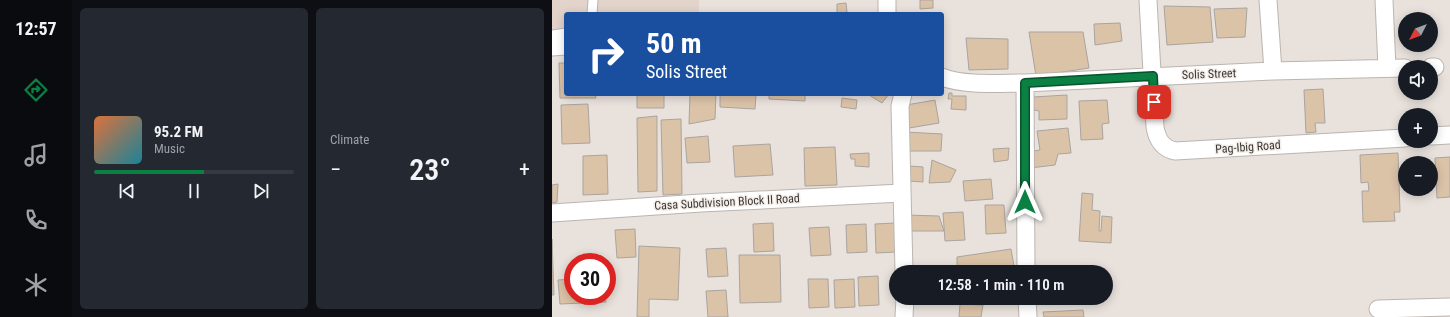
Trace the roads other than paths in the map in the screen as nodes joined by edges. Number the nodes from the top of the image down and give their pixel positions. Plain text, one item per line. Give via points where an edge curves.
1 (593, 0) edge
2 (887, 0) edge
3 (1148, 0) edge
4 (1268, 0) edge
5 (1384, 0) edge
6 (592, 12) edge
7 (887, 12) edge
8 (564, 33) edge
9 (552, 35) edge
10 (564, 46) edge
11 (552, 47) edge
12 (1387, 68) junction
13 (1398, 68) edge
14 (1273, 71) junction
15 (1153, 76) junction
16 (944, 78) edge
17 (1025, 83) junction
18 (902, 96) edge
19 (1450, 135) edge
20 (1438, 136) edge
21 (1398, 138) edge
22 (902, 193) junction
23 (552, 213) edge
24 (904, 265) edge
25 (1026, 265) edge
26 (905, 305) edge
27 (1027, 305) edge
28 (1450, 306) edge
29 (1378, 309) dead end
30 (904, 317) edge
31 (1028, 317) edge

1 - 6 lane
2 - 7 street
3 - 15 street, Pag-Ibig Road
4 - 14 street
5 - 12 street
8 - 9 lane
10 - 11 street
12 - 13 street, Solis Street
12 - 14 street, Solis Street
14 - 15 street, Solis Street
15 - 17 street, Solis Street
15 - 21 street, Pag-Ibig Road via 1156,134 1161,144 1175,151
16 - 17 street, Solis Street via 992,83
17 - 25 street
18 - 22 street via 900,106
19 - 20 street
22 - 23 street, Casa Subdivision Block II Road
22 - 24 street
26 - 30 street
27 - 31 street
28 - 29 street

